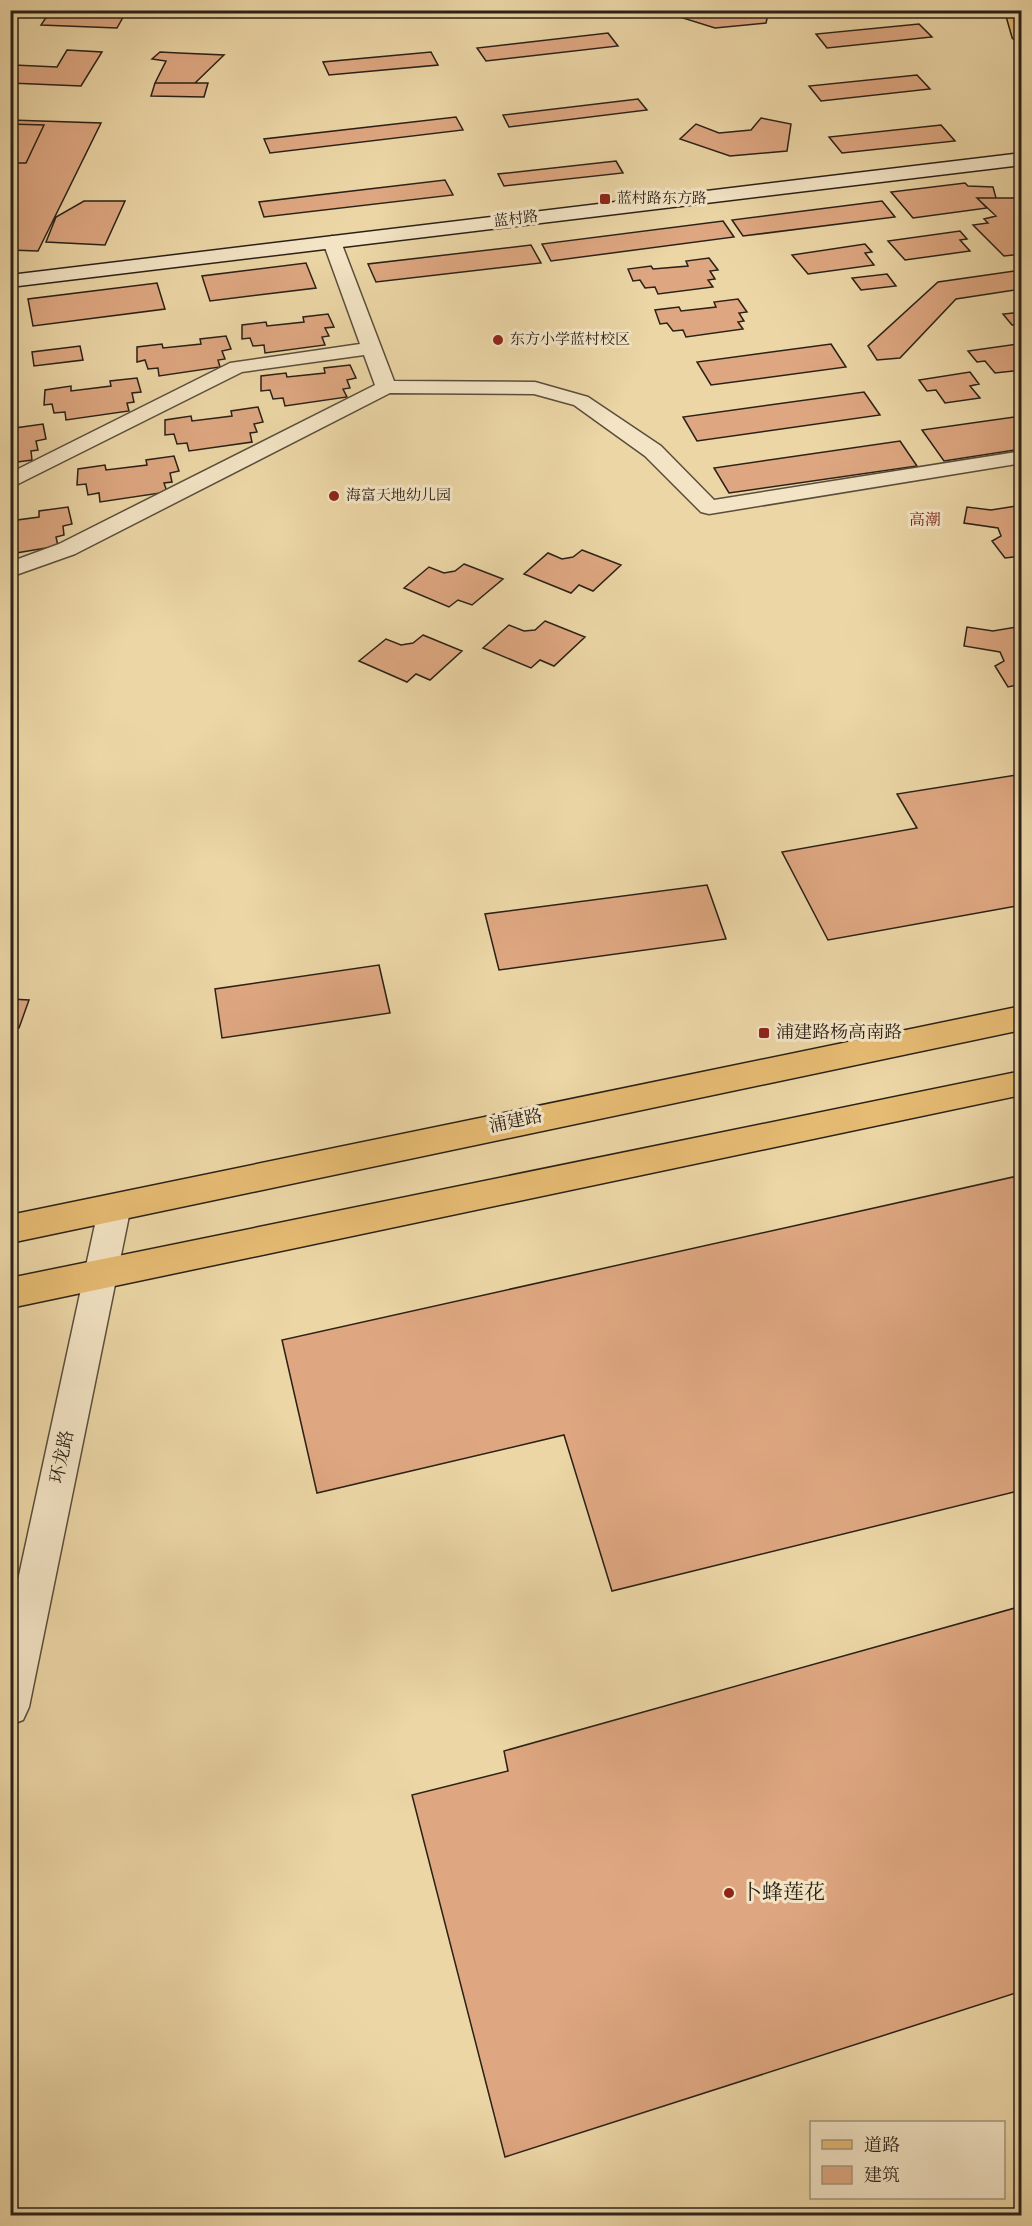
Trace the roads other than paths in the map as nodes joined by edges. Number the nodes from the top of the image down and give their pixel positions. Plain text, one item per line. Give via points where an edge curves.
1 (1013, 10) edge
2 (1022, 38) edge
3 (1022, 159) edge
4 (332, 242) junction
5 (10, 281) edge
6 (372, 348) junction
7 (386, 387) junction
8 (1022, 457) edge
9 (10, 482) edge
10 (10, 570) edge
11 (1022, 1018) edge
12 (1022, 1083) edge
13 (115, 1206) junction
14 (10, 1229) edge
15 (101, 1275) junction
16 (10, 1293) edge
17 (10, 1707) edge

1 - 2 main road
3 - 4 street, 蓝村路
4 - 5 street, 蓝村路
4 - 6 street
6 - 7 street
6 - 9 street via 237,367
7 - 8 street via 535,388 580,401 653,451 709,507
7 - 10 street via 67,549
11 - 13 main road, 浦建路
12 - 15 main road
13 - 14 main road, 浦建路
13 - 15 street, 环龙路
15 - 16 main road
15 - 17 street, 环龙路

